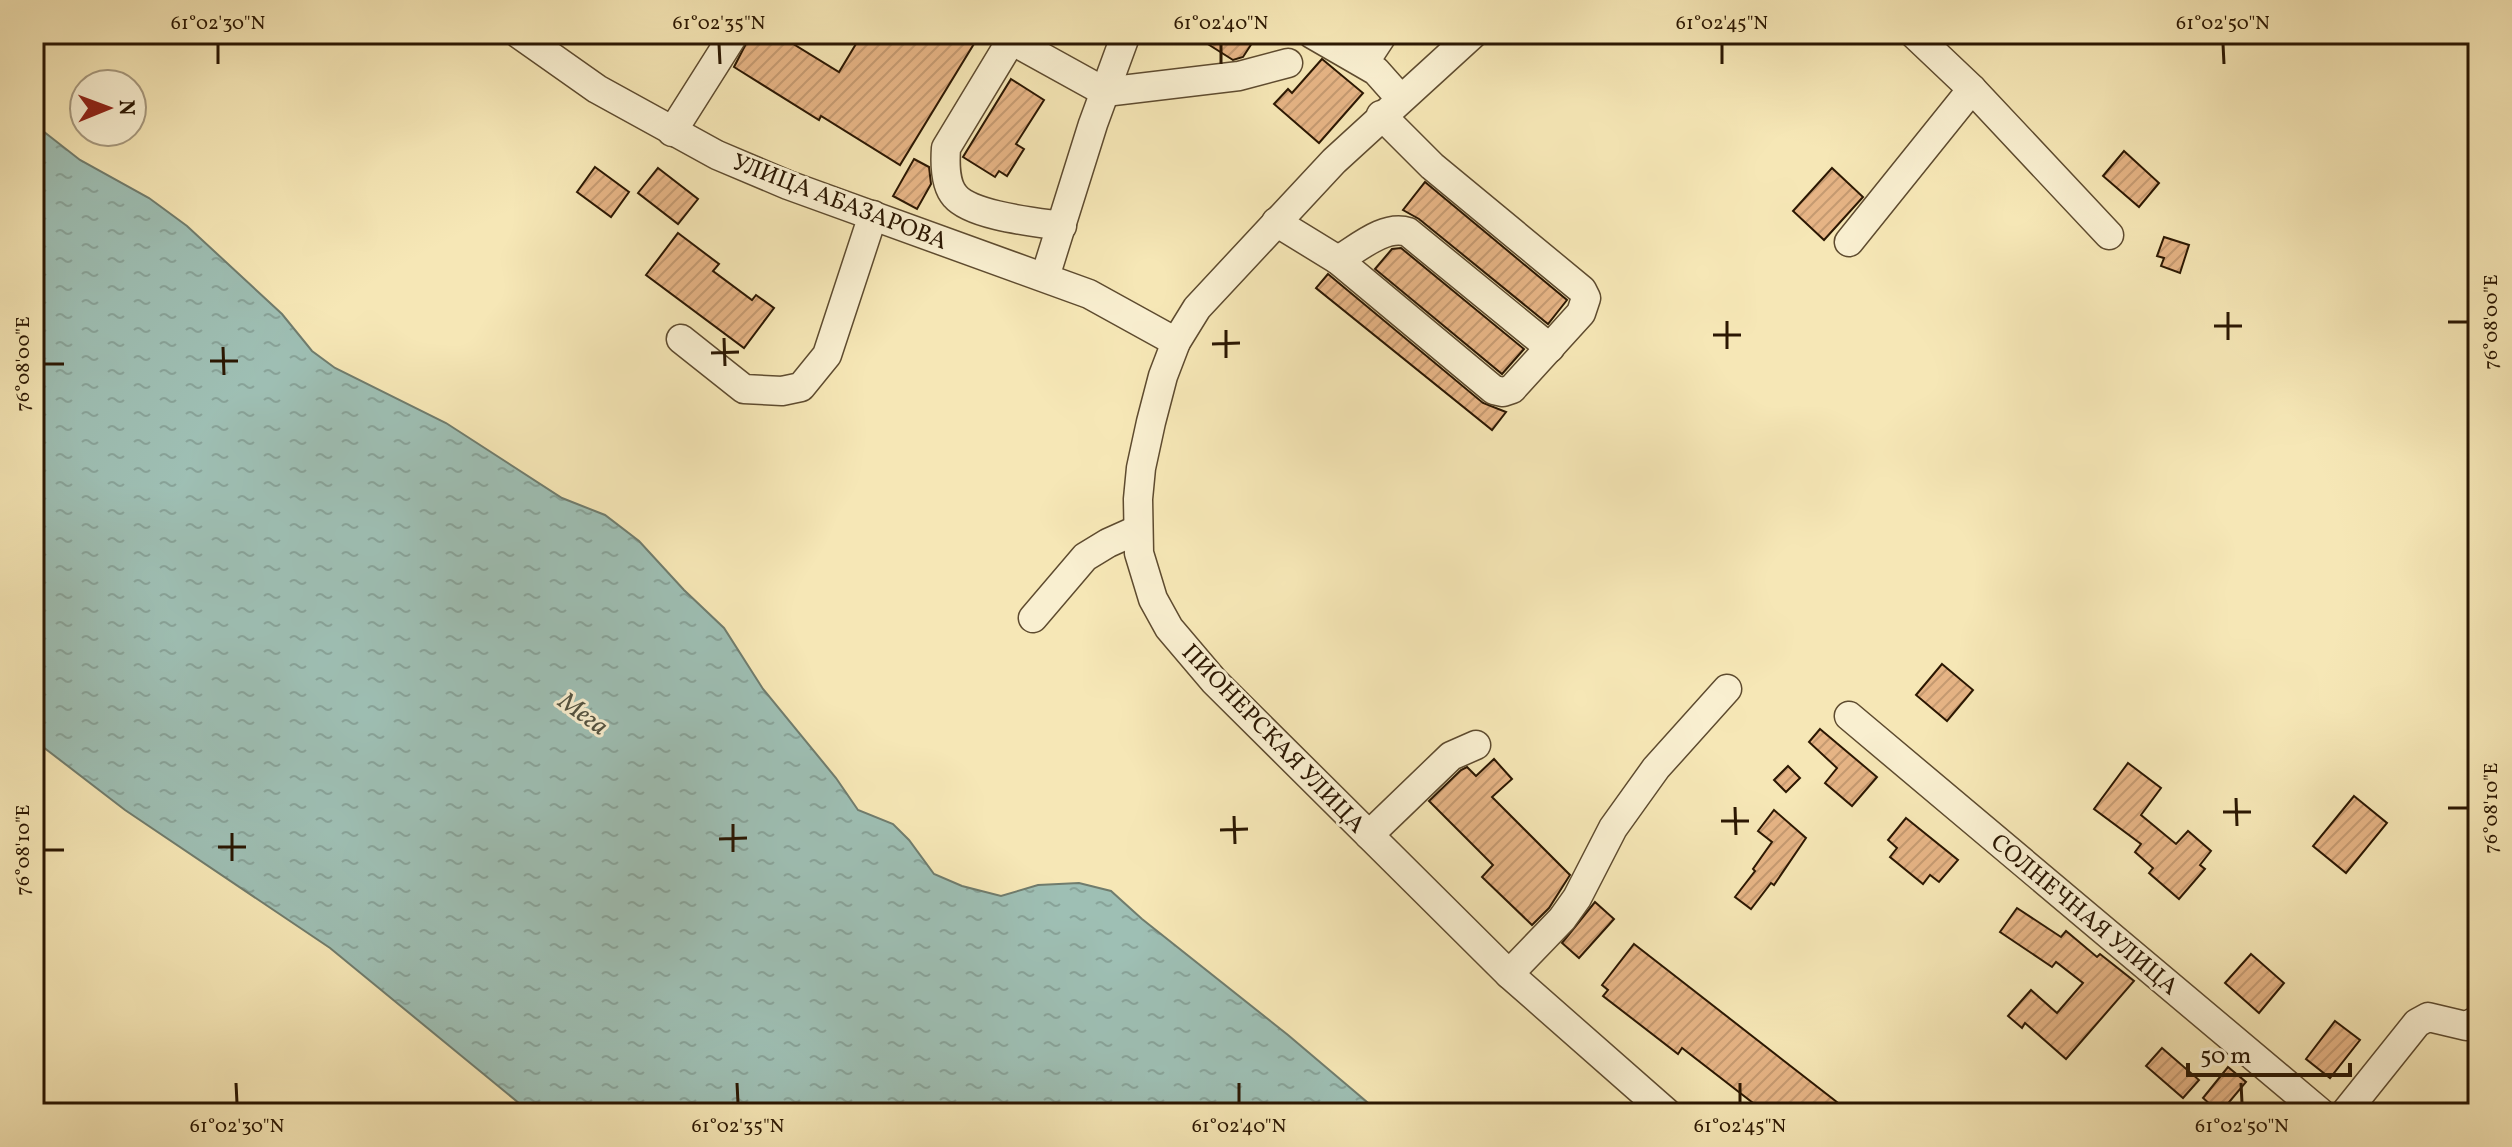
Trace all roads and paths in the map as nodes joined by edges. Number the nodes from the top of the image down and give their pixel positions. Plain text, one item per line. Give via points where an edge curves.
1 (519, 34) edge
2 (734, 34) edge
3 (1126, 34) edge
4 (1312, 34) edge
5 (1383, 34) edge
6 (1473, 34) edge
7 (1914, 34) edge
8 (1013, 37) edge
9 (1288, 63) dead end
10 (1364, 63) junction
11 (1972, 89) junction
12 (1105, 92) junction
13 (1391, 107) junction
14 (672, 132) junction
15 (873, 215) junction
16 (1276, 222) junction
17 (1062, 226) junction
18 (2109, 235) dead end
19 (1849, 242) dead end
20 (1338, 260) junction
21 (1045, 277) junction
22 (681, 339) dead end
23 (1176, 342) junction
24 (1550, 348) junction
25 (1137, 530) junction
26 (1033, 618) dead end
27 (1727, 689) dead end
28 (1849, 716) dead end
29 (1476, 745) dead end
30 (1369, 835) junction
31 (1509, 974) junction
32 (2478, 1020) edge
33 (1667, 1113) edge
34 (2321, 1113) edge
35 (2345, 1113) edge

1 - 14 street, УЛИЦА АБАЗАРОВА via 597,89
2 - 14 street
3 - 12 street
4 - 10 street
5 - 10 street
6 - 13 street, ПИОНЕРСКАЯ УЛИЦА
7 - 11 street
8 - 12 street
8 - 17 street via 946,148 950,189 965,204 1003,217
9 - 12 street via 1239,76
10 - 13 street via 1376,71
11 - 18 street
11 - 19 street
12 - 17 street
13 - 16 street, ПИОНЕРСКАЯ УЛИЦА
13 - 24 street via 1432,166 1582,290 1585,306
14 - 15 street, УЛИЦА АБАЗАРОВА via 734,162
15 - 21 street, УЛИЦА АБАЗАРОВА
15 - 22 street via 827,355 801,387 744,389
16 - 20 street
16 - 23 street, ПИОНЕРСКАЯ УЛИЦА via 1197,308
17 - 21 street
20 - 24 street via 1384,233 1408,232
20 - 24 street via 1494,390 1512,389
21 - 23 street, УЛИЦА АБАЗАРОВА via 1089,294
23 - 25 street, ПИОНЕРСКАЯ УЛИЦА via 1141,468
25 - 26 street via 1085,557
25 - 30 street, ПИОНЕРСКАЯ УЛИЦА via 1145,577 1169,628 1214,681
27 - 31 street via 1656,768 1613,828 1562,919
28 - 34 street, СОЛНЕЧНАЯ УЛИЦА
29 - 30 street via 1451,756
30 - 31 street, ПИОНЕРСКАЯ УЛИЦА
31 - 33 street, ПИОНЕРСКАЯ УЛИЦА
32 - 35 street via 2466,1026 2428,1017 2417,1023

